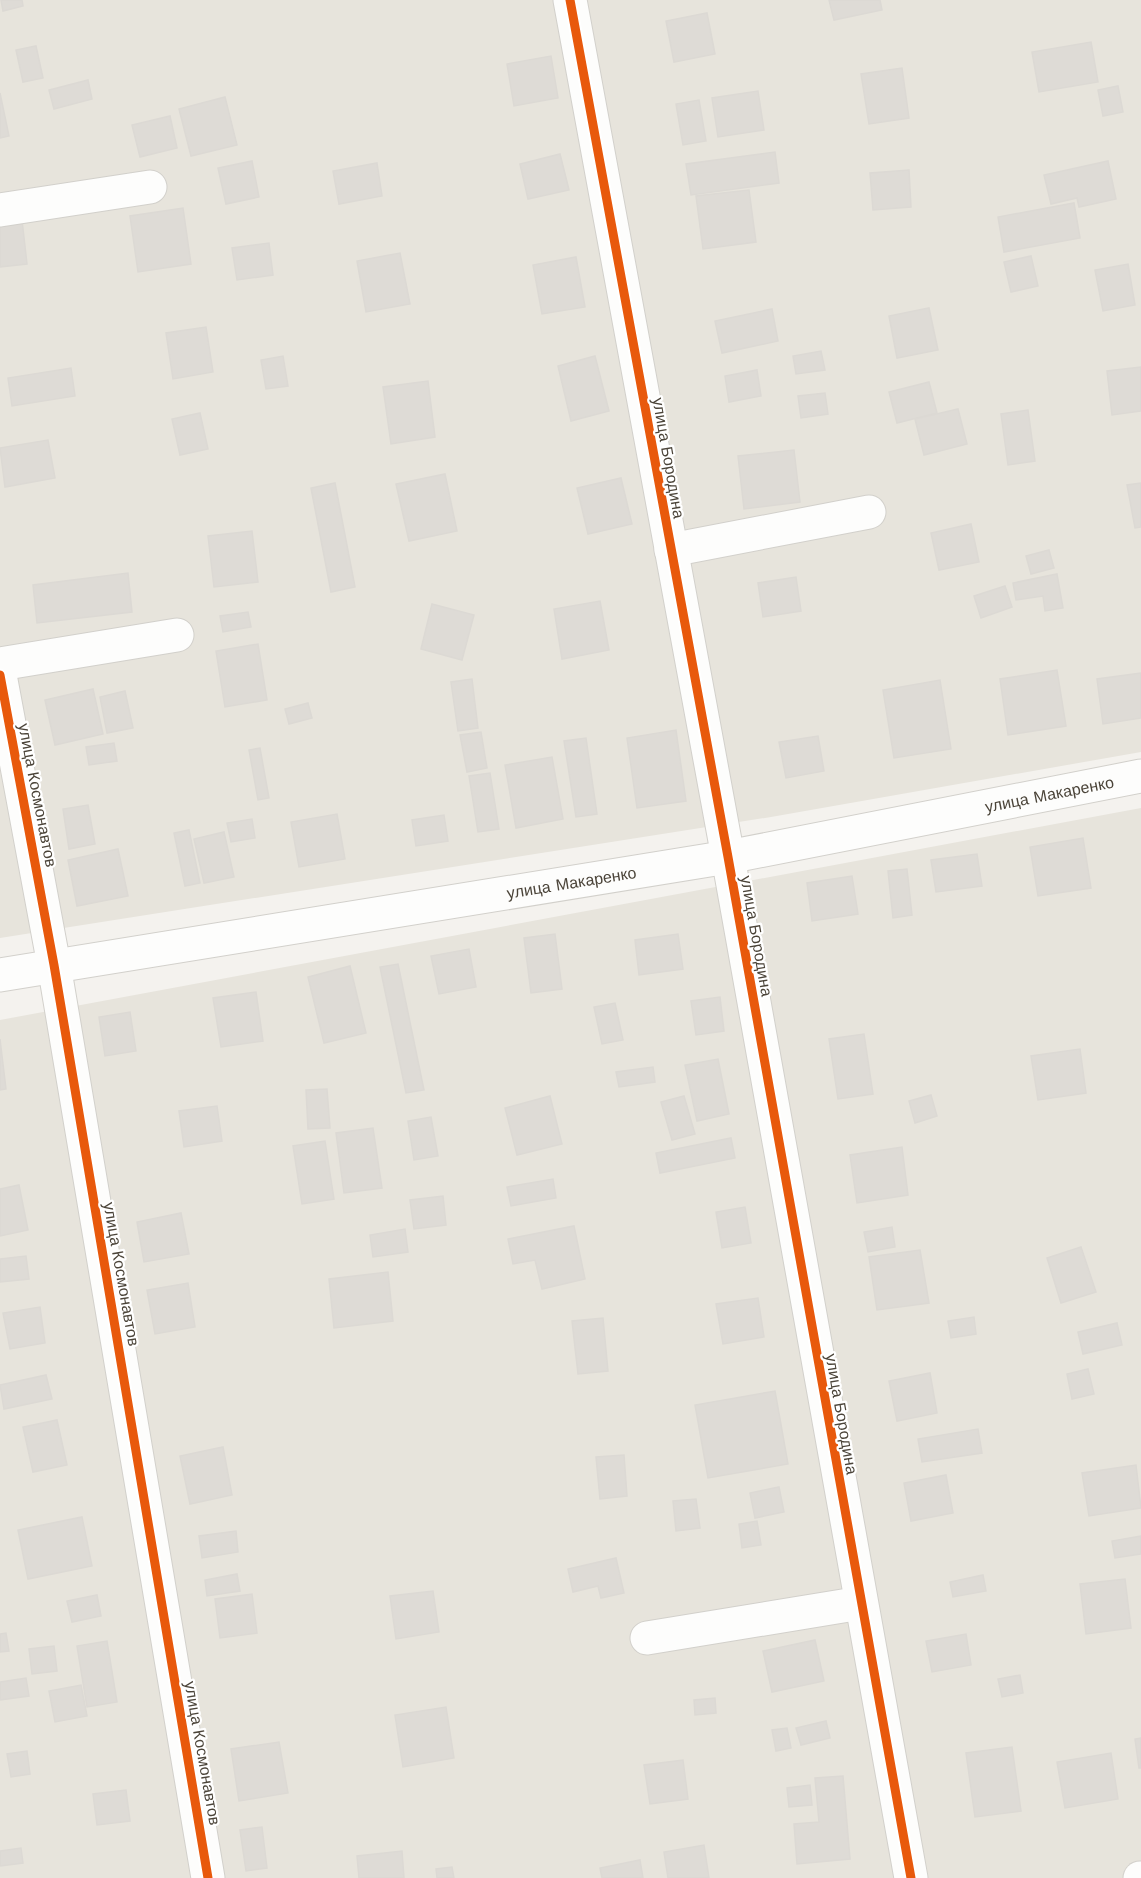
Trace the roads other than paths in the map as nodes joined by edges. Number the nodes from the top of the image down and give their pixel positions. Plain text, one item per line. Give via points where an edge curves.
1 (570, 0) edge
2 (150, 187) dead end
3 (0, 210) edge
4 (869, 512) dead end
5 (671, 550) junction
6 (177, 635) dead end
7 (0, 664) edge
8 (0, 675) edge
9 (1141, 776) edge
10 (728, 857) junction
11 (54, 965) junction
12 (0, 975) edge
13 (861, 1603) junction
14 (647, 1638) dead end
15 (208, 1878) edge
16 (910, 1878) edge

1 - 5 street, улица Бородина
2 - 3 street
4 - 5 street
5 - 10 street, улица Бородина
6 - 7 street
8 - 11 street, улица Космонавтов
9 - 10 street, улица Макаренко
10 - 11 street, улица Макаренко
10 - 13 street, улица Бородина
11 - 12 street, улица Макаренко
11 - 15 street, улица Космонавтов
13 - 14 street
13 - 16 street, улица Бородина

